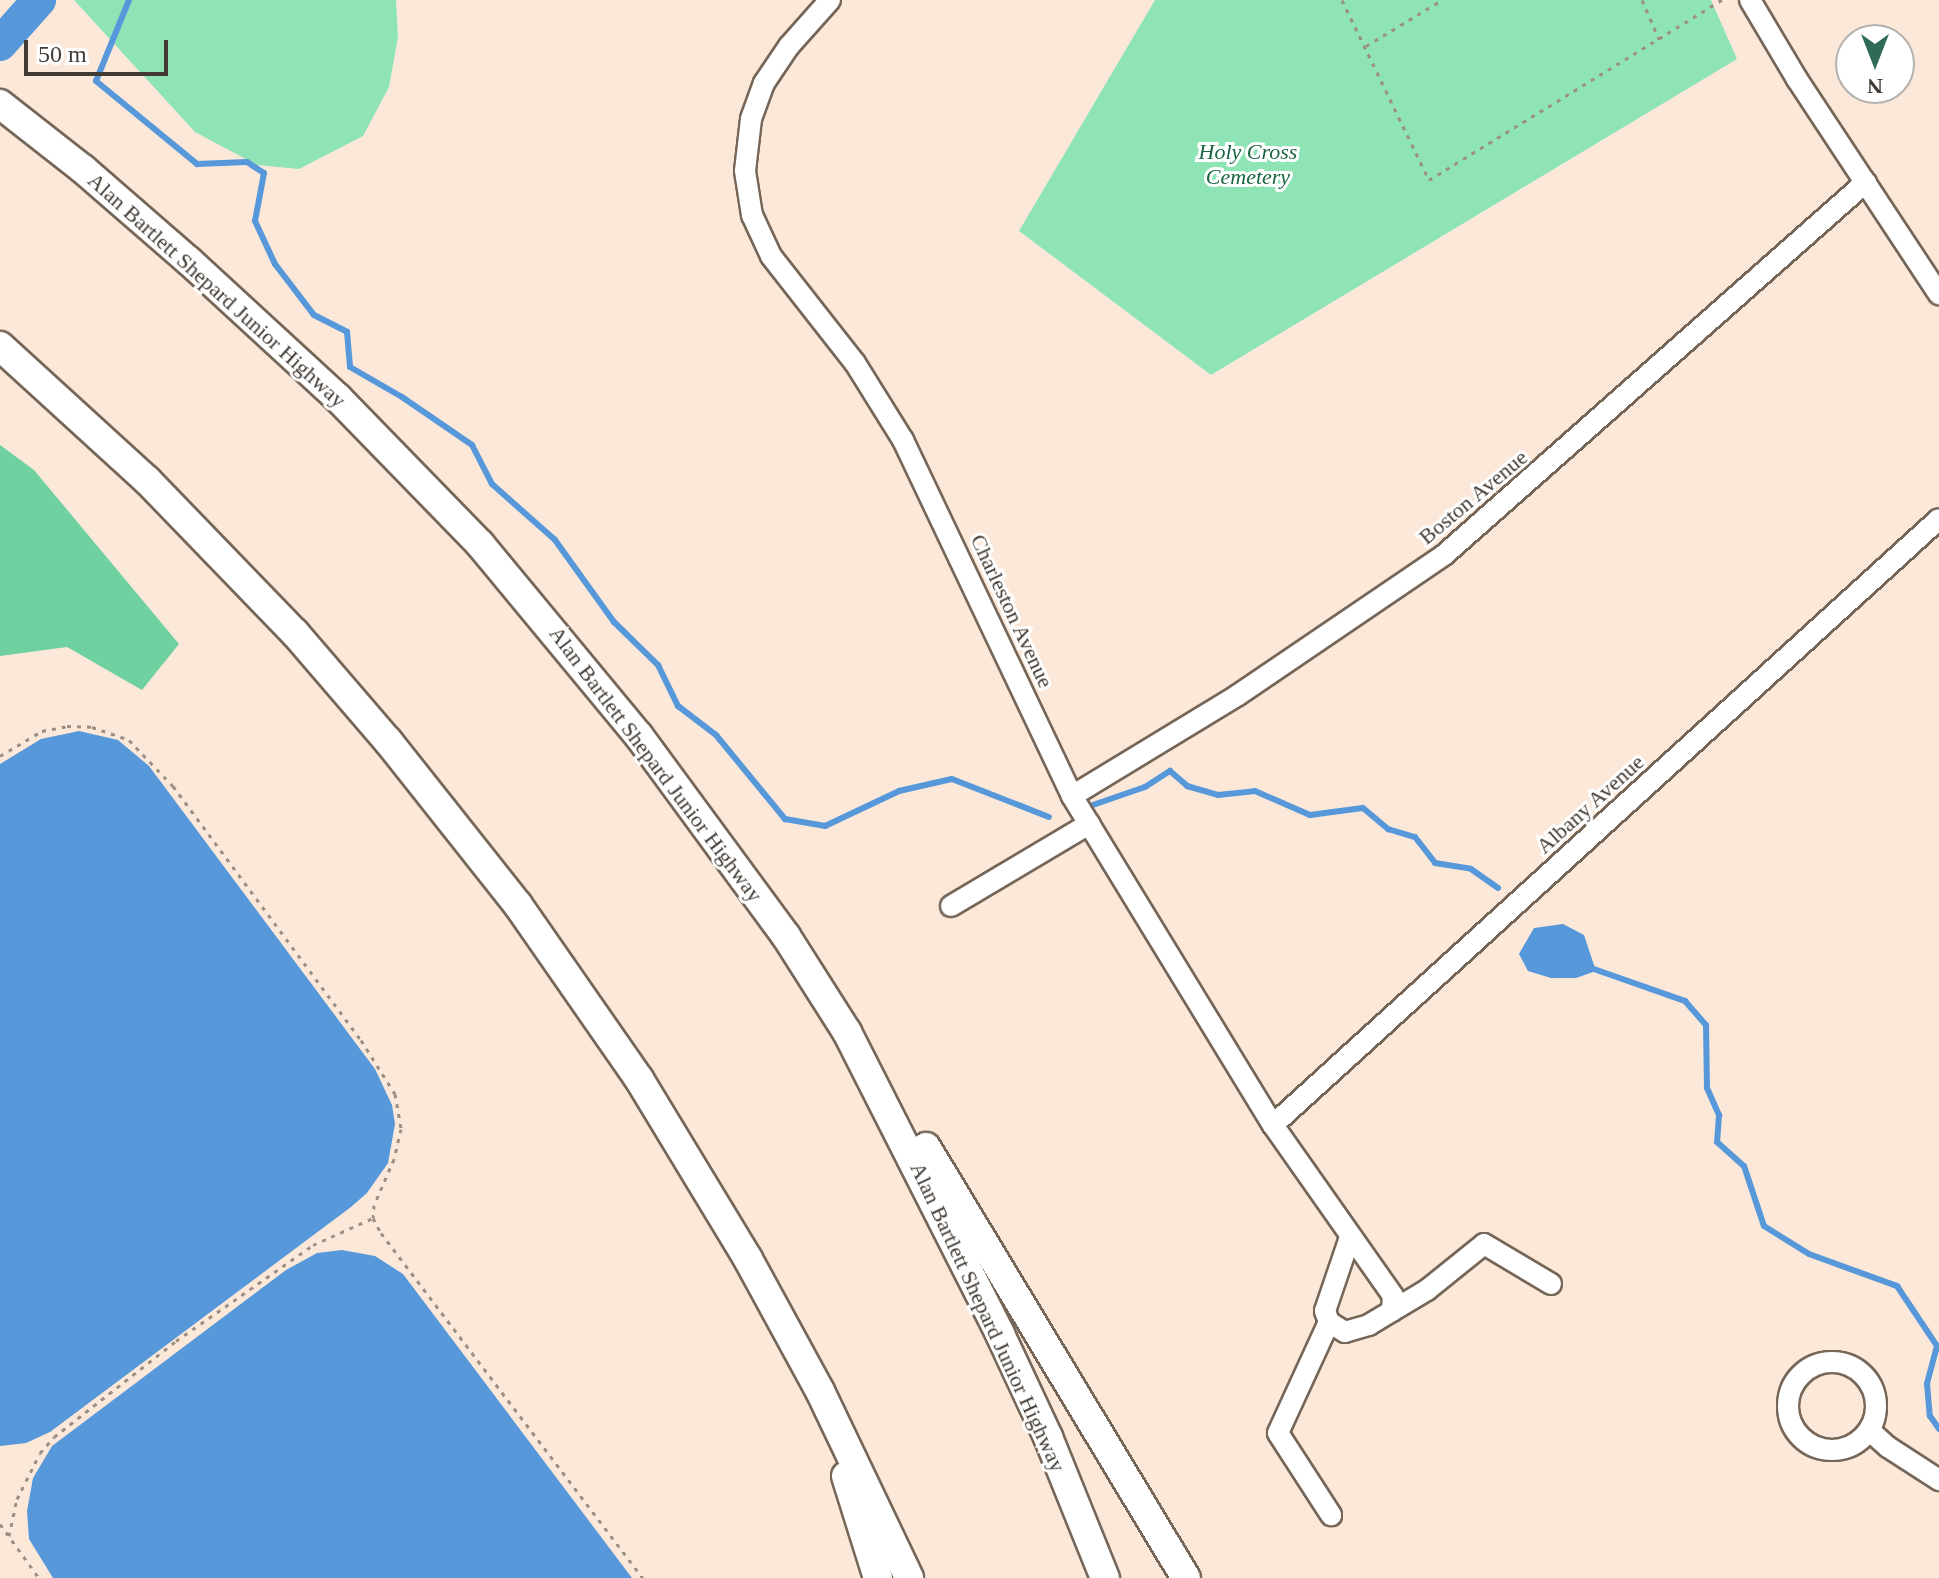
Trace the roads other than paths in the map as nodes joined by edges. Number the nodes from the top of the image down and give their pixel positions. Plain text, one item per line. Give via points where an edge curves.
1 (830, 0) edge
2 (1750, 0) edge
3 (0, 104) edge
4 (1866, 182) junction
5 (1939, 294) edge
6 (0, 346) edge
7 (1939, 519) edge
8 (1072, 796) junction
9 (1089, 824) junction
10 (951, 906) dead end
11 (847, 1032) junction
12 (1273, 1125) junction
13 (1350, 1237) junction
14 (1551, 1284) dead end
15 (1392, 1311) junction
16 (1329, 1322) junction
17 (820, 1391) junction
18 (1869, 1430) junction
19 (1939, 1480) edge
20 (1331, 1515) dead end
21 (878, 1578) edge
22 (909, 1578) edge
23 (1105, 1578) edge
24 (1186, 1578) edge

1 - 8 street, Charleston Avenue via 764,83 749,126 745,171 752,215 771,256 855,363 903,440
2 - 4 street
3 - 11 highway, Alan Bartlett Shepard Junior Highway via 189,261 338,398 480,544 639,736 786,936
4 - 5 street
4 - 8 street, Boston Avenue via 1444,555 1238,695
6 - 17 highway via 147,480 285,623 475,848 660,1113
7 - 12 street, Albany Avenue
8 - 9 street, Charleston Avenue
9 - 10 street
9 - 12 street, Charleston Avenue
11 - 23 highway, Alan Bartlett Shepard Junior Highway via 1000,1334
11 - 24 highway via 910,1121
12 - 13 street, Charleston Avenue
13 - 15 street, Charleston Avenue via 1393,1296
13 - 16 street via 1327,1299
14 - 15 street via 1484,1244
15 - 16 street via 1345,1332
16 - 20 street via 1278,1433
17 - 21 highway
17 - 22 highway
18 - 18 street via 1860,1441 1833,1450 1805,1441 1789,1418 1790,1389 1798,1377 1823,1362 1852,1366 1873,1387 1877,1402
18 - 19 street

